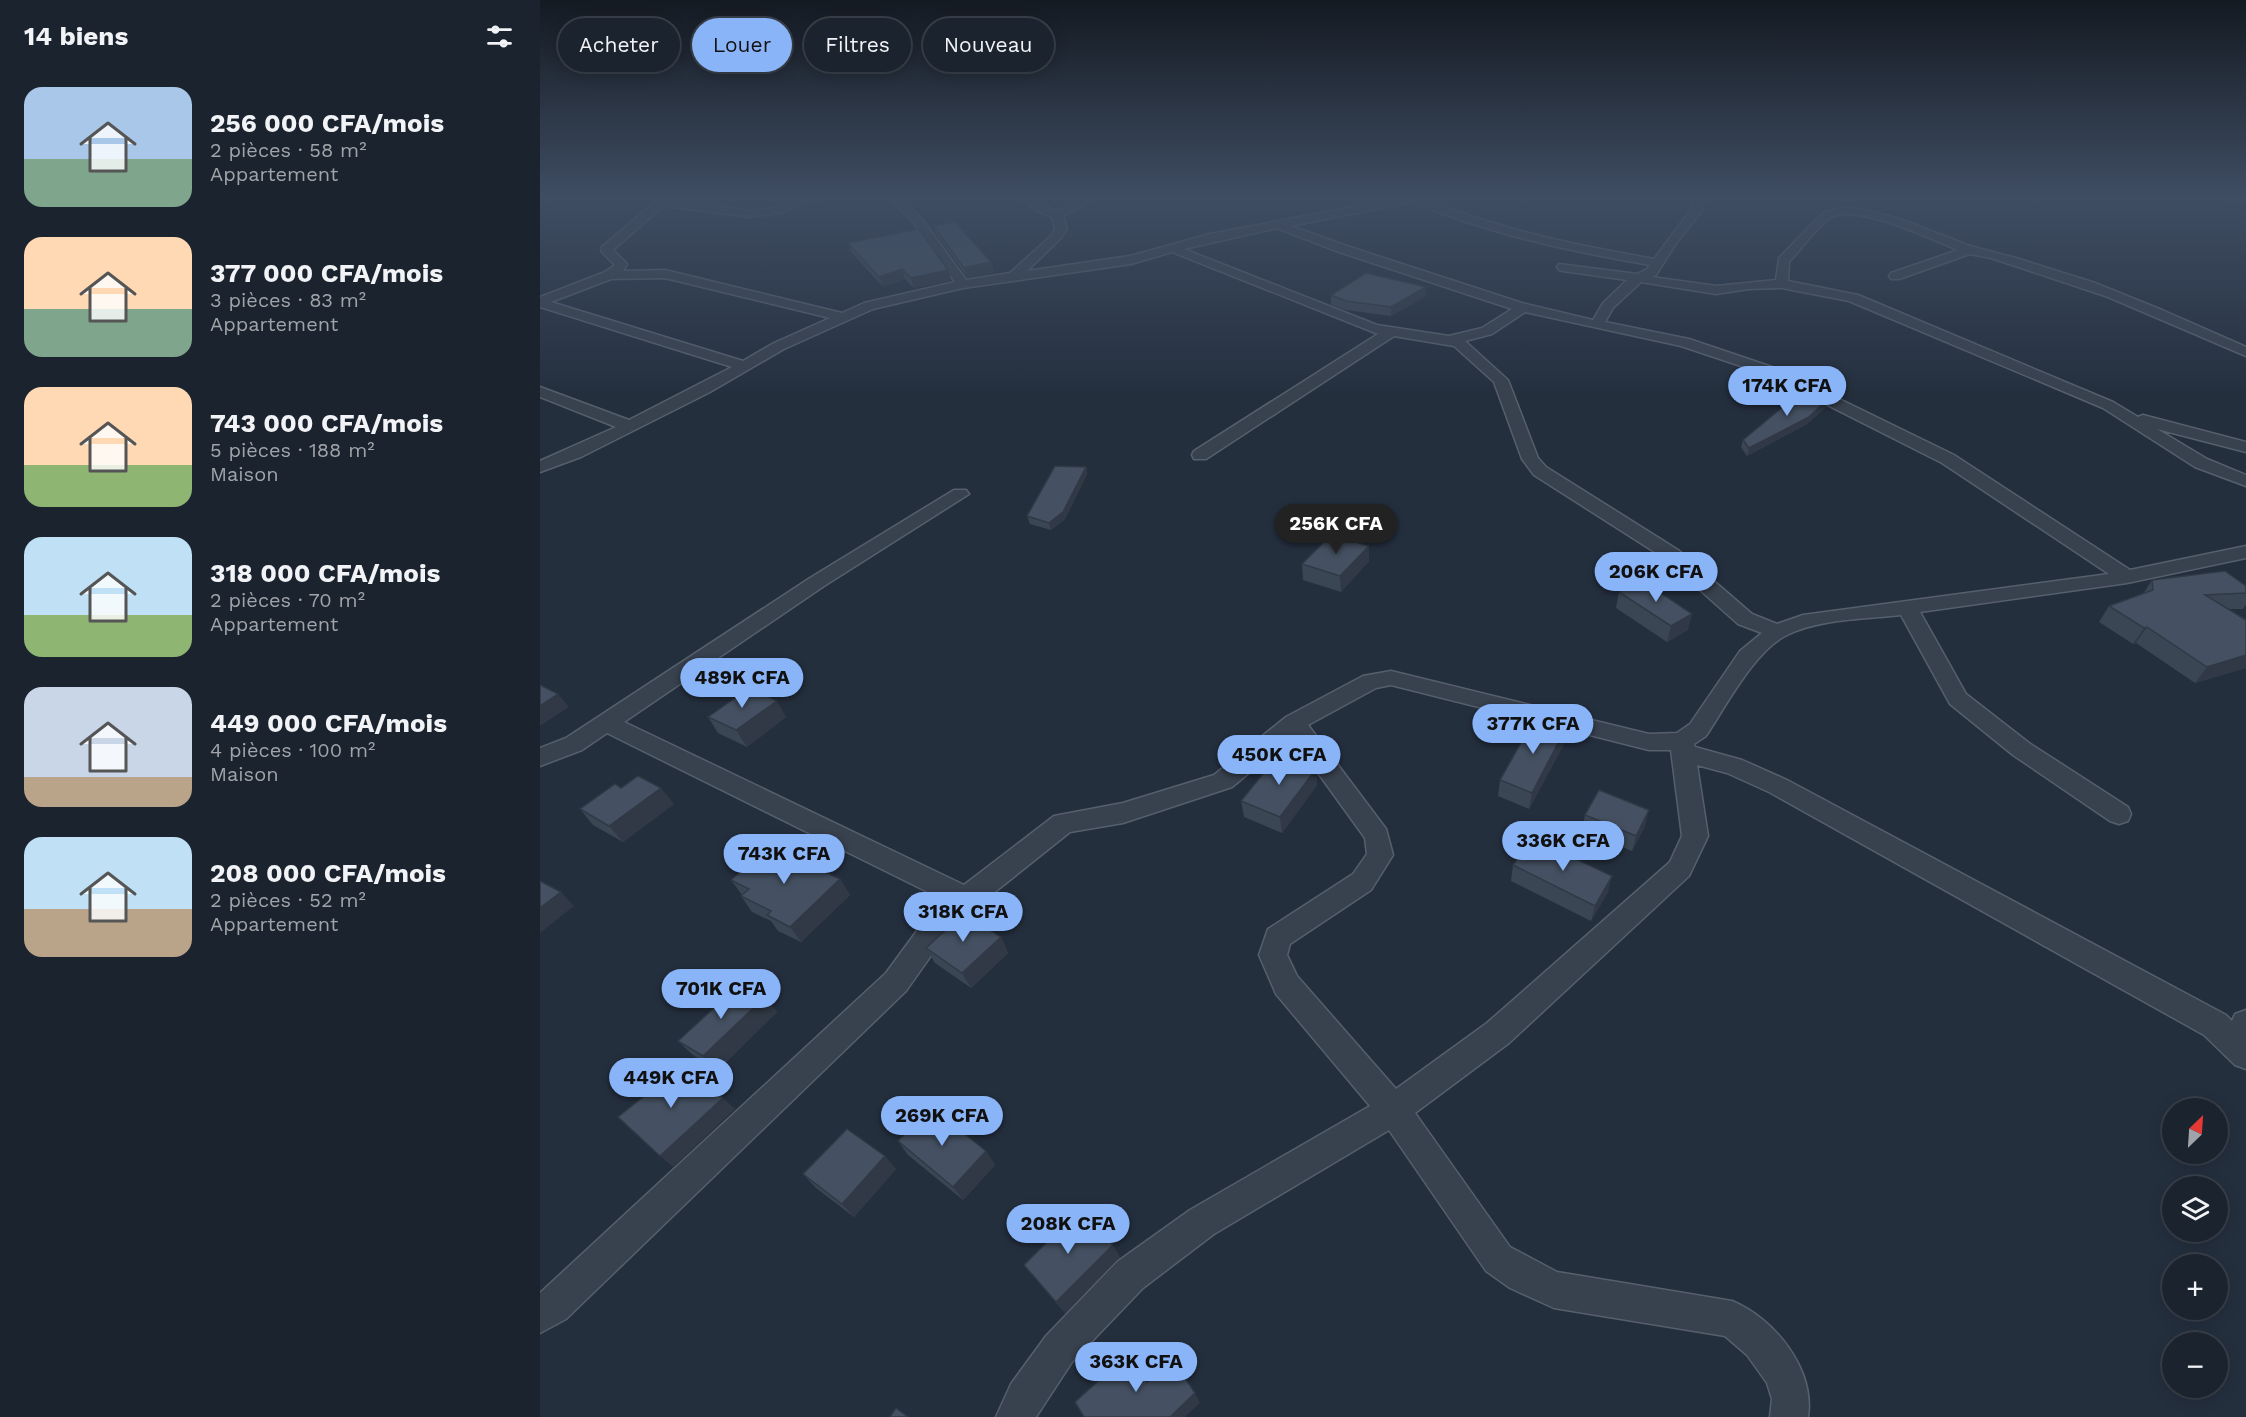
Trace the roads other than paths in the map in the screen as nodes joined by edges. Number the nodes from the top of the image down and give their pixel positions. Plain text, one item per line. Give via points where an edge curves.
1 (620, 263) edge
2 (948, 263) edge
3 (1029, 263) edge
4 (1108, 263) edge
5 (1209, 263) edge
6 (1385, 263) edge
7 (1658, 263) edge
8 (1783, 263) edge
9 (1932, 263) edge
10 (2015, 263) edge
11 (1563, 267) dead end
12 (609, 275) junction
13 (1015, 276) junction
14 (1895, 276) dead end
15 (1641, 279) junction
16 (963, 284) junction
17 (1782, 284) junction
18 (540, 302) edge
19 (1524, 307) junction
20 (842, 317) junction
21 (1597, 324) junction
22 (1389, 333) junction
23 (1452, 340) junction
24 (2246, 352) edge
25 (744, 366) junction
26 (540, 392) edge
27 (2132, 420) junction
28 (629, 426) junction
29 (2246, 447) edge
30 (1200, 455) dead end
31 (540, 467) edge
32 (2246, 481) edge
33 (960, 494) dead end
34 (2246, 552) edge
35 (2127, 577) junction
36 (1907, 608) junction
37 (1777, 630) junction
38 (606, 723) junction
39 (1294, 723) junction
40 (1683, 747) junction
41 (540, 757) edge
42 (2119, 814) dead end
43 (966, 899) junction
44 (2243, 1041) edge
45 (1394, 1110) junction
46 (540, 1315) edge
47 (1014, 1417) edge
48 (1789, 1417) edge

1 - 12 street
2 - 16 street
3 - 13 street
4 - 13 street
5 - 22 street
6 - 19 street
7 - 15 street
8 - 17 street
9 - 14 street
10 - 24 street via 2068,278
11 - 15 street
12 - 18 street
12 - 20 street via 664,274 701,280
13 - 16 street
15 - 17 street via 1716,290
15 - 21 street via 1608,306
16 - 20 street via 869,306
17 - 27 street via 1875,305 2085,394
18 - 25 street
19 - 21 street
19 - 23 street via 1487,331
20 - 25 street
21 - 35 street via 1684,342 1804,386 1948,459
22 - 23 street
22 - 30 street
23 - 37 street via 1501,380 1530,459 1540,471 1671,554 1745,619
25 - 28 street
26 - 28 street
27 - 29 street via 2146,420
27 - 32 street via 2200,463
28 - 31 street
33 - 38 street via 817,582
34 - 35 street
35 - 36 street
36 - 37 street via 1803,621
36 - 42 street via 1958,699 2021,749
37 - 40 street via 1748,656
38 - 41 street via 574,744
38 - 43 street
39 - 40 street via 1371,681 1391,678
39 - 43 street via 1223,781 1123,813 1063,823
39 - 45 street via 1377,836 1380,855 1362,882 1278,937 1273,955 1286,986
40 - 44 street via 1778,786
40 - 45 street via 1695,836 1680,869 1498,1033
43 - 46 street via 932,932 896,982
45 - 47 street via 1202,1222 1130,1275 1059,1350
45 - 48 street via 1498,1259 1554,1290 1732,1319 1755,1335 1775,1360 1791,1395

